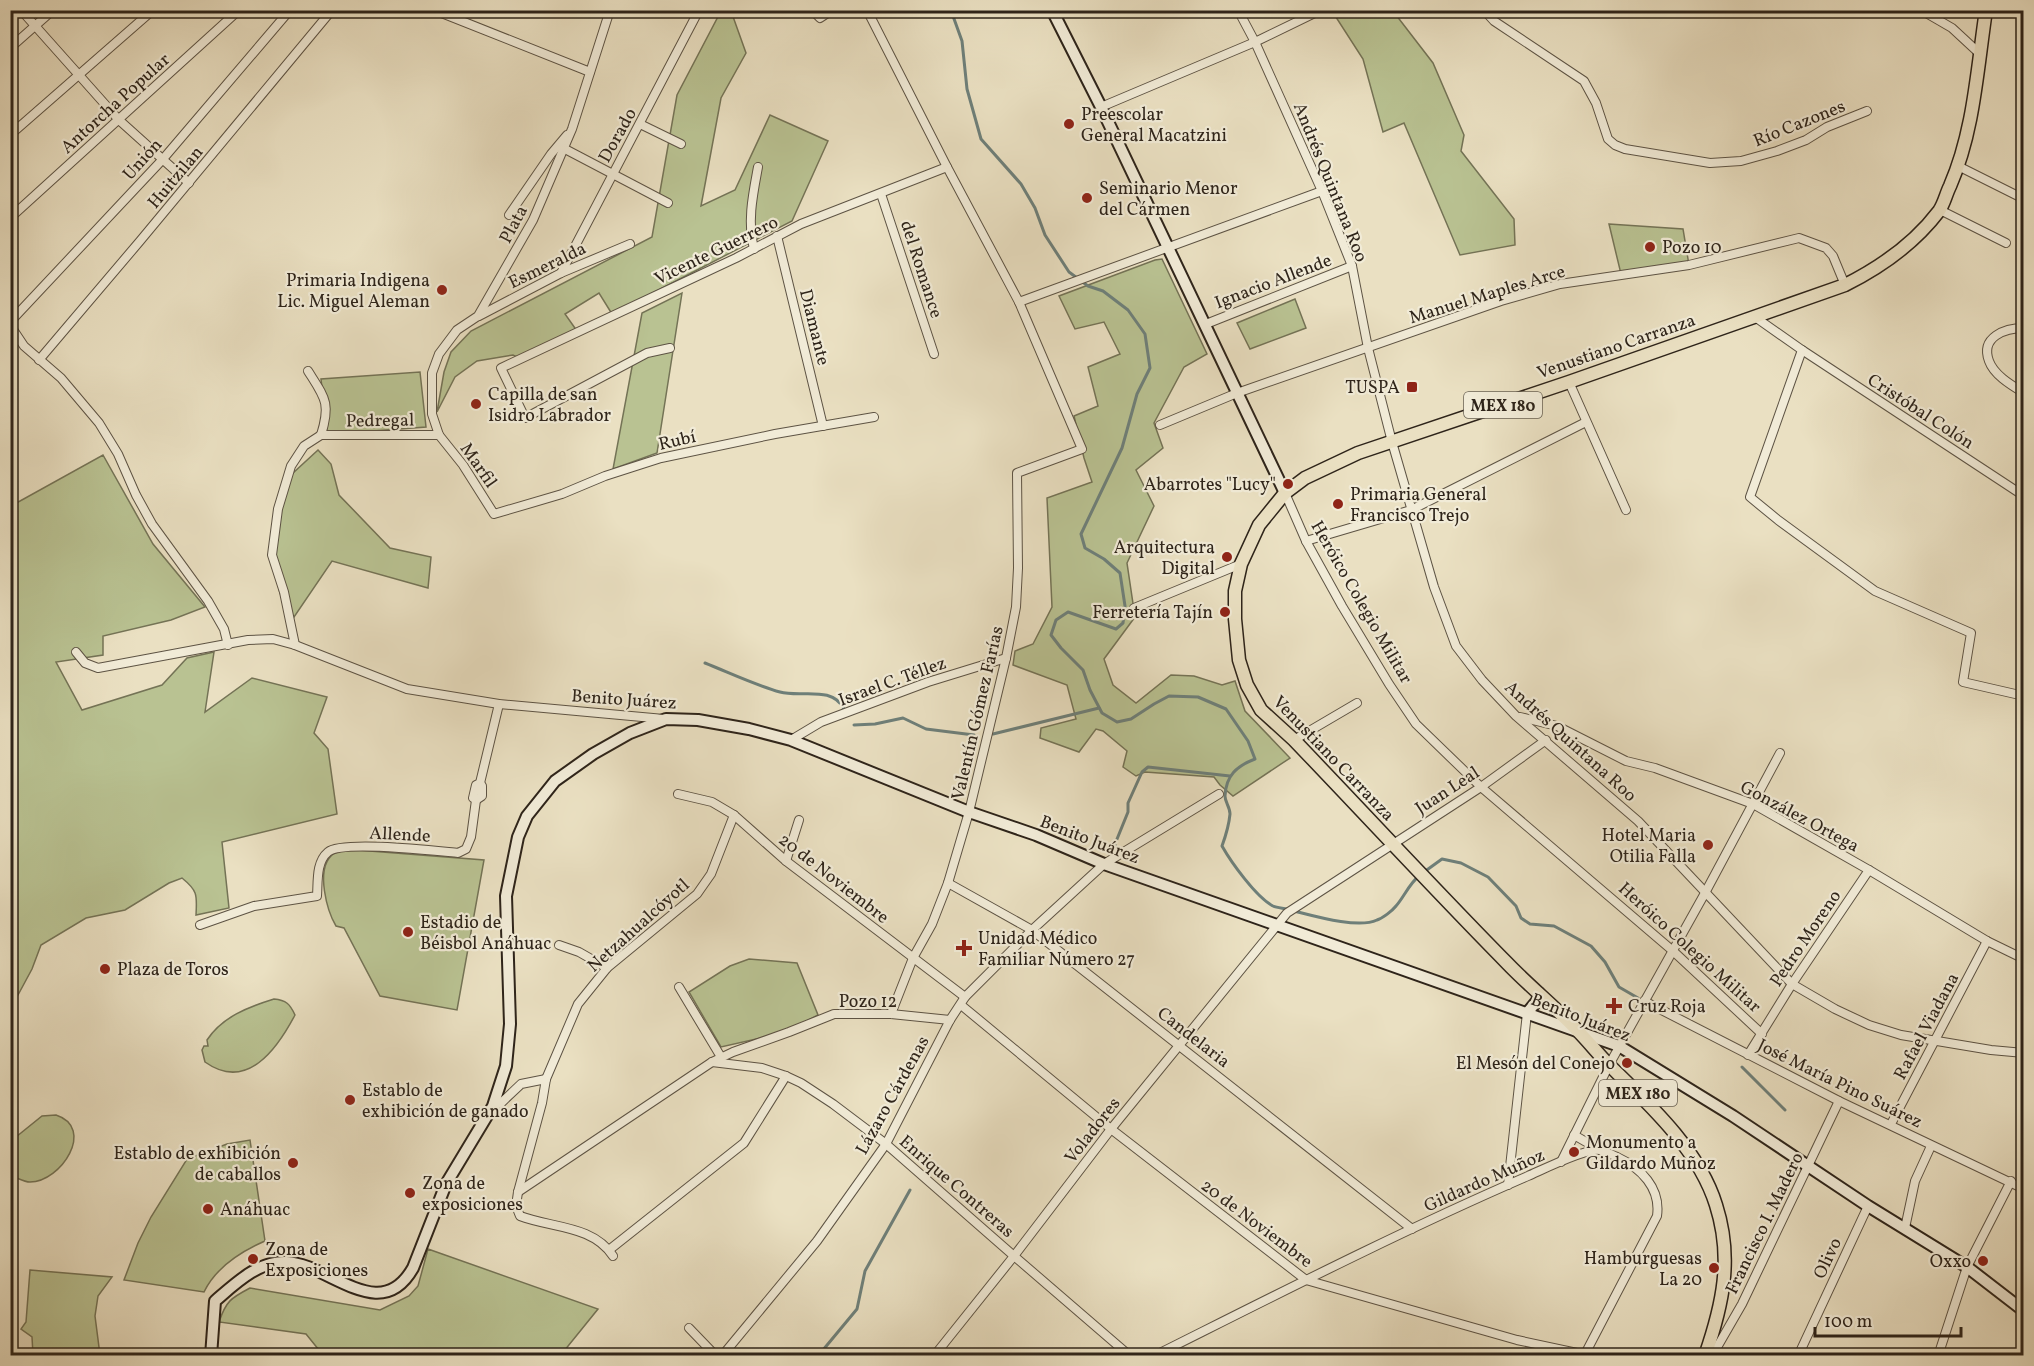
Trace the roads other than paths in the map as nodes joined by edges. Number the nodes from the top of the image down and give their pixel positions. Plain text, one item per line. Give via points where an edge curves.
1 (21, 10) edge
2 (52, 10) edge
3 (153, 10) edge
4 (239, 10) edge
5 (290, 10) edge
6 (332, 10) edge
7 (434, 10) edge
8 (610, 10) edge
9 (699, 10) edge
10 (812, 10) edge
11 (832, 10) edge
12 (867, 10) edge
13 (1052, 10) edge
14 (1238, 10) edge
15 (1321, 10) edge
16 (1484, 10) edge
17 (1921, 10) edge
18 (1986, 10) edge
19 (35, 26) junction
20 (1255, 42) junction
21 (10, 48) edge
22 (1979, 53) junction
23 (590, 72) junction
24 (78, 75) junction
25 (1101, 106) junction
26 (1867, 111) dead end
27 (119, 120) junction
28 (640, 124) junction
29 (572, 129) junction
30 (10, 135) edge
31 (681, 144) dead end
32 (565, 149) junction
33 (163, 159) junction
34 (758, 166) dead end
35 (947, 166) junction
36 (1958, 166) junction
37 (612, 174) junction
38 (189, 183) junction
39 (1322, 191) junction
40 (881, 194) junction
41 (2024, 199) edge
42 (668, 203) dead end
43 (1940, 210) junction
44 (509, 215) dead end
45 (10, 218) edge
46 (777, 236) junction
47 (2006, 243) dead end
48 (630, 244) dead end
49 (1168, 246) junction
50 (754, 249) junction
51 (1352, 266) junction
52 (561, 273) junction
53 (1845, 285) junction
54 (1019, 302) junction
55 (478, 316) junction
56 (1755, 317) junction
57 (10, 324) edge
58 (1206, 324) junction
59 (2024, 328) edge
60 (669, 348) dead end
61 (1368, 348) junction
62 (1802, 350) junction
63 (934, 354) dead end
64 (39, 360) junction
65 (308, 371) dead end
66 (1569, 382) junction
67 (1237, 393) junction
68 (2024, 393) edge
69 (874, 417) dead end
70 (1586, 423) junction
71 (1160, 425) dead end
72 (824, 426) junction
73 (321, 435) junction
74 (439, 435) junction
75 (1392, 442) junction
76 (1285, 493) junction
77 (2024, 496) edge
78 (1411, 510) junction
79 (1626, 510) dead end
80 (494, 514) joint
81 (1306, 542) junction
82 (1241, 564) junction
83 (1134, 608) dead end
84 (228, 645) junction
85 (294, 645) junction
86 (76, 652) dead end
87 (1006, 658) junction
88 (2024, 696) edge
89 (1357, 703) dead end
90 (499, 704) junction
91 (1516, 716) junction
92 (666, 719) junction
93 (791, 740) junction
94 (1294, 740) junction
95 (1546, 740) junction
96 (1780, 753) dead end
97 (1481, 787) junction
98 (678, 794) dead end
99 (1219, 794) dead end
100 (1753, 804) junction
101 (969, 812) junction
102 (734, 815) junction
103 (799, 820) dead end
104 (1392, 843) junction
105 (786, 861) junction
106 (1104, 864) junction
107 (1869, 870) junction
108 (948, 883) junction
109 (1705, 893) junction
110 (200, 925) dead end
111 (1276, 925) junction
112 (1032, 930) junction
113 (1987, 942) junction
114 (559, 945) dead end
115 (1673, 951) junction
116 (913, 958) junction
117 (2024, 960) edge
118 (607, 968) junction
119 (1792, 984) junction
120 (679, 987) dead end
121 (1539, 993) junction
122 (965, 997) junction
123 (1644, 1001) junction
124 (961, 1005) junction
125 (1527, 1013) junction
126 (891, 1014) junction
127 (950, 1020) junction
128 (1577, 1030) junction
129 (1762, 1034) junction
130 (1935, 1041) junction
131 (1180, 1045) junction
132 (1619, 1046) junction
133 (2024, 1053) edge
134 (1748, 1055) junction
135 (721, 1057) junction
136 (712, 1062) junction
137 (1609, 1065) junction
138 (786, 1076) junction
139 (546, 1079) junction
140 (1839, 1101) junction
141 (493, 1106) junction
142 (1891, 1124) junction
143 (1111, 1130) junction
144 (1574, 1135) junction
145 (886, 1144) junction
146 (1931, 1146) junction
147 (1600, 1150) junction
148 (1561, 1162) junction
149 (1807, 1166) junction
150 (2011, 1182) junction
151 (1508, 1185) junction
152 (2024, 1189) edge
153 (518, 1192) junction
154 (1869, 1206) junction
155 (1905, 1228) junction
156 (1412, 1229) junction
157 (1014, 1256) junction
158 (1967, 1267) junction
159 (1306, 1280) junction
160 (2024, 1311) edge
161 (689, 1328) dead end
162 (1587, 1355) edge
163 (211, 1356) edge
164 (716, 1356) edge
165 (722, 1356) edge
166 (934, 1356) edge
167 (1130, 1356) edge
168 (1154, 1356) edge
169 (1705, 1356) edge
170 (1712, 1356) edge
171 (1798, 1356) edge
172 (1938, 1356) edge

1 - 19 street
2 - 19 street
3 - 24 street
4 - 27 street, Antorcha Popular
5 - 33 street, Unión
6 - 38 street, Huitzilan
7 - 23 street
8 - 23 street, Plata
9 - 28 street, Dorado
10 - 11 street via 820,18
12 - 35 street
13 - 25 street, Heróico Colegio Militar
14 - 20 street, Andrés Quintana Roo
15 - 20 street
16 - 26 street, Río Cazones via 1494,21 1584,81 1608,138 1625,149 1710,163 1741,161 1806,140
17 - 22 street via 1952,28
18 - 22 main road, Venustiano Carranza / MEX 180
19 - 21 street
19 - 24 street
20 - 25 street
20 - 39 street, Andrés Quintana Roo
22 - 36 main road, Venustiano Carranza / MEX 180 via 1970,121
23 - 29 street, Plata
24 - 27 street
24 - 30 street
25 - 49 street, Heróico Colegio Militar
27 - 33 street
27 - 45 street, Antorcha Popular
28 - 31 street
28 - 37 street, Dorado
29 - 32 street, Plata
29 - 44 street
32 - 37 street
32 - 55 street, Plata via 533,220
33 - 38 street
33 - 57 street, Unión
34 - 50 street via 751,207
35 - 40 street, Vicente Guerrero
35 - 54 street
36 - 41 street
36 - 43 main road, Venustiano Carranza / MEX 180
37 - 42 street
37 - 52 street, Dorado
38 - 64 street, Huitzilan
39 - 49 street
39 - 51 street, Andrés Quintana Roo
40 - 46 street, Vicente Guerrero
40 - 63 street, del Romance
43 - 47 street
43 - 53 main road, Venustiano Carranza / MEX 180 via 1894,257
46 - 50 street, Vicente Guerrero
46 - 72 street, Diamante
48 - 52 street, Esmeralda
49 - 54 street
49 - 58 street, Heróico Colegio Militar
50 - 60 street, Vicente Guerrero via 501,368 525,418 647,353
51 - 58 street, Ignacio Allende
51 - 61 street, Andrés Quintana Roo
52 - 55 street, Esmeralda
53 - 56 main road, Venustiano Carranza / MEX 180
53 - 61 street, Manuel Maples Arce via 1826,248 1799,238 1689,265 1560,284
54 - 87 street, Valentín Gómez Farías via 1082,449 1017,473 1016,607
55 - 74 street, Plata via 457,330 439,354 432,373 432,414
56 - 62 street, Cristóbal Colón
56 - 66 main road, Venustiano Carranza / MEX 180
57 - 64 street
58 - 67 street, Heróico Colegio Militar
59 - 68 street via 1994,335 1987,350 1997,372
61 - 67 street, Manuel Maples Arce
61 - 75 street, Andrés Quintana Roo
62 - 77 street, Cristóbal Colón
62 - 88 street via 1750,497 1875,591 1971,633 1963,682
64 - 84 street via 61,378 99,423 152,524 208,601
65 - 73 street via 326,403
66 - 70 street
66 - 75 main road, Venustiano Carranza / MEX 180
67 - 71 street, Manuel Maples Arce
67 - 76 street, Heróico Colegio Militar
69 - 72 street, Rubí
70 - 78 street
70 - 79 street
72 - 80 street, Rubí via 661,458
73 - 74 street, Pedregal
73 - 85 street via 304,446 291,466 278,509 272,555
74 - 80 street, Marfil via 464,465
75 - 76 main road, Venustiano Carranza / MEX 180 via 1331,465
75 - 78 street, Andrés Quintana Roo
76 - 81 street, Heróico Colegio Militar
76 - 82 main road, Venustiano Carranza / MEX 180 via 1259,525
78 - 81 street
78 - 91 street, Andrés Quintana Roo via 1456,646
81 - 97 street, Heróico Colegio Militar via 1416,724
82 - 83 street
82 - 94 main road, Venustiano Carranza / MEX 180 via 1234,619 1239,660 1247,686 1261,710
84 - 85 street, Benito Juárez via 273,639
84 - 86 street, Benito Juárez via 98,668 85,663
85 - 90 street, Benito Juárez via 407,689
87 - 93 street, Israel C. Téllez via 820,722
87 - 101 street, Valentín Gómez Farías
89 - 94 street
90 - 92 street, Benito Juárez
90 - 110 street, Allende via 480,783 474,789 476,801 466,849 458,853 339,847 328,852 320,866 317,896 254,906
91 - 95 street, Andrés Quintana Roo
91 - 100 street, González Ortega via 1557,726 1626,761
92 - 93 street, Benito Juárez via 725,724
92 - 141 street via 630,733 571,768 555,781 527,816 518,837 506,896 510,1028 506,1066
93 - 101 street, Benito Juárez
94 - 104 main road, Venustiano Carranza / MEX 180
95 - 97 street, Juan Leal
95 - 109 street, Andrés Quintana Roo via 1638,821
96 - 100 street
97 - 104 street, Juan Leal
97 - 115 street, Heróico Colegio Militar
98 - 102 street, 20 de Noviembre via 712,802
99 - 106 street, Lázaro Cárdenas
100 - 107 street, González Ortega
100 - 109 street
101 - 106 street, Benito Juárez
101 - 108 street, Valentín Gómez Farías
102 - 105 street, 20 de Noviembre
102 - 118 street, Netzahualcóyotl via 711,874 697,894
103 - 105 street
104 - 111 street, Juan Leal
104 - 121 main road, Venustiano Carranza / MEX 180
105 - 116 street, 20 de Noviembre
106 - 111 street, Benito Juárez
106 - 112 street, Lázaro Cárdenas
107 - 113 street, González Ortega
107 - 119 street, Pedro Moreno
108 - 112 street, Candelaria
108 - 116 street, Valentín Gómez Farías
109 - 115 street
109 - 119 street, Andrés Quintana Roo
111 - 125 street, Benito Juárez
111 - 131 street, Voladores
112 - 122 street, Lázaro Cárdenas
112 - 131 street, Candelaria
113 - 117 street, González Ortega
113 - 130 street, Rafael Viadana
114 - 118 street
115 - 123 street
115 - 129 street, Heróico Colegio Militar
116 - 122 street, 20 de Noviembre
116 - 126 street, Valentín Gómez Farías
118 - 139 street, Netzahualcóyotl via 578,1004
119 - 129 street, Pedro Moreno
119 - 130 street, Andrés Quintana Roo via 1869,1025
120 - 135 street
121 - 125 street
121 - 128 main road, Venustiano Carranza / MEX 180
122 - 124 street, Lázaro Cárdenas
123 - 132 street
123 - 134 street, José María Pino Suárez
124 - 127 street, Lázaro Cárdenas
124 - 143 street, 20 de Noviembre
125 - 128 street, Benito Juárez
125 - 151 street
126 - 127 street, Pozo 12
126 - 135 street, Pozo 12 via 834,1014
127 - 145 street, Lázaro Cárdenas
128 - 132 street, Benito Juárez
128 - 137 main road, Venustiano Carranza / MEX 180
129 - 134 street, Pedro Moreno
130 - 133 street, Andrés Quintana Roo
130 - 142 street, Rafael Viadana
131 - 143 street, Voladores
131 - 156 street, Candelaria
132 - 137 street
132 - 149 street, Benito Juárez
134 - 140 street, José María Pino Suárez
135 - 136 street, Pozo 12
136 - 138 street, Enrique Contreras via 762,1068
136 - 153 street, Pozo 12
137 - 144 street
137 - 169 main road, Venustiano Carranza / MEX 180 via 1663,1117 1705,1177 1716,1204 1722,1228 1724,1292
138 - 145 street, Enrique Contreras
138 - 153 street via 744,1143 611,1253 582,1232 520,1216 516,1206
139 - 141 street via 521,1083
139 - 153 street, Netzahualcóyotl
140 - 142 street, José María Pino Suárez
140 - 149 street, Francisco I. Madero
141 - 163 street via 446,1184 406,1281 393,1290 371,1293 312,1267 286,1262 265,1266 246,1275 215,1301
142 - 146 street, José María Pino Suárez
143 - 157 street, Voladores
143 - 159 street, 20 de Noviembre
144 - 147 street
144 - 148 street
145 - 157 street, Enrique Contreras
145 - 165 street, Lázaro Cárdenas via 817,1241
146 - 150 street, José María Pino Suárez
146 - 155 street via 1916,1181
147 - 148 street, Gildardo Muñoz
147 - 162 street via 1636,1167 1654,1190 1659,1205
148 - 151 street, Gildardo Muñoz
149 - 154 street, Benito Juárez
149 - 170 street, Francisco I. Madero via 1742,1304
150 - 152 street, José María Pino Suárez
150 - 158 street
151 - 156 street, Gildardo Muñoz
154 - 155 street, Benito Juárez
154 - 171 street, Olivo
155 - 158 street, Benito Juárez
156 - 159 street, Gildardo Muñoz
157 - 166 street, Voladores
157 - 167 street, Enrique Contreras
158 - 160 street, Benito Juárez
158 - 172 street
159 - 162 street, 20 de Noviembre via 1517,1340
159 - 168 street, Gildardo Muñoz
161 - 164 street

